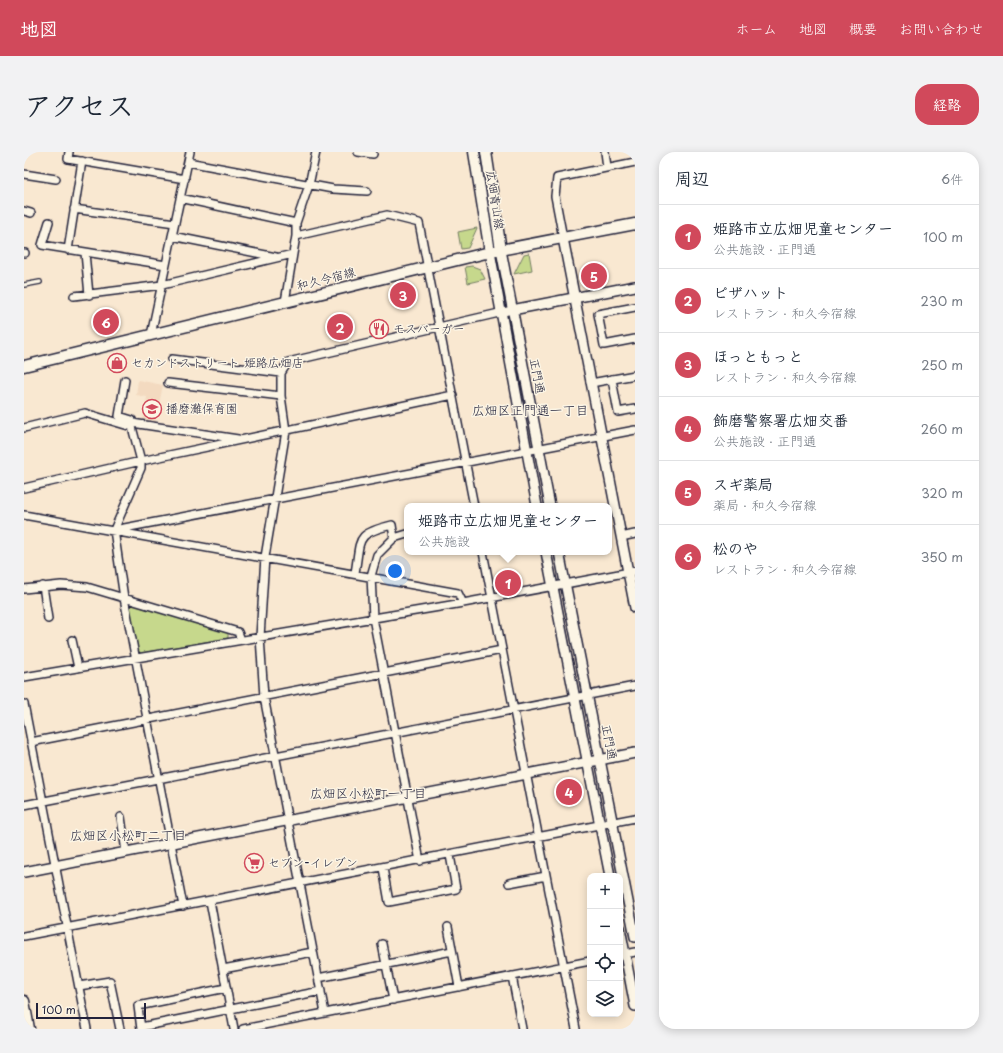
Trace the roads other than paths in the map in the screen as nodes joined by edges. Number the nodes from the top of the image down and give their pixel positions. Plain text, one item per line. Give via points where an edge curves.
1 (69, 152) edge
2 (190, 152) edge
3 (316, 152) edge
4 (358, 152) edge
5 (474, 152) edge
6 (486, 152) edge
7 (605, 152) edge
8 (373, 154) dead end
9 (82, 161) junction
10 (188, 162) junction
11 (635, 162) edge
12 (608, 167) junction
13 (24, 174) edge
14 (56, 179) dead end
15 (185, 179) junction
16 (309, 185) junction
17 (367, 191) dead end
18 (180, 198) junction
19 (74, 209) junction
20 (49, 222) dead end
21 (175, 223) junction
22 (296, 223) junction
23 (635, 224) edge
24 (172, 236) junction
25 (296, 236) junction
26 (563, 238) junction
27 (68, 250) junction
28 (501, 250) junction
29 (490, 252) junction
30 (85, 253) junction
31 (293, 254) junction
32 (278, 257) junction
33 (166, 265) junction
34 (428, 267) junction
35 (40, 282) dead end
36 (24, 285) edge
37 (162, 285) junction
38 (635, 286) edge
39 (90, 295) junction
40 (74, 296) dead end
41 (575, 298) junction
42 (285, 302) junction
43 (635, 307) edge
44 (512, 310) junction
45 (501, 313) junction
46 (439, 327) junction
47 (151, 335) junction
48 (635, 339) edge
49 (172, 359) dead end
50 (24, 366) edge
51 (280, 372) junction
52 (635, 375) edge
53 (612, 379) junction
54 (125, 380) dead end
55 (168, 383) dead end
56 (591, 383) junction
57 (453, 395) junction
58 (281, 396) junction
59 (635, 409) edge
60 (132, 425) junction
61 (24, 428) edge
62 (635, 430) edge
63 (286, 431) junction
64 (602, 436) junction
65 (244, 440) junction
66 (538, 448) junction
67 (526, 451) junction
68 (141, 461) junction
69 (466, 462) junction
70 (24, 488) edge
71 (275, 499) junction
72 (473, 503) edge
73 (536, 503) edge
74 (549, 503) edge
75 (24, 515) edge
76 (114, 530) junction
77 (635, 534) edge
78 (404, 535) edge
79 (621, 537) junction
80 (394, 538) junction
81 (484, 555) edge
82 (547, 555) edge
83 (560, 555) edge
84 (265, 557) junction
85 (632, 572) edge
86 (355, 573) junction
87 (371, 576) junction
88 (566, 584) junction
89 (43, 586) junction
90 (553, 587) junction
91 (24, 589) edge
92 (492, 597) junction
93 (124, 598) junction
94 (463, 603) junction
95 (635, 608) edge
96 (48, 618) dead end
97 (373, 618) junction
98 (260, 637) junction
99 (72, 640) dead end
100 (241, 640) junction
101 (502, 650) junction
102 (136, 658) junction
103 (78, 668) junction
104 (384, 673) junction
105 (24, 677) edge
106 (635, 686) edge
107 (588, 696) junction
108 (264, 697) junction
109 (575, 699) junction
110 (24, 704) edge
111 (514, 711) junction
112 (147, 719) junction
113 (396, 733) junction
114 (32, 742) junction
115 (635, 752) edge
116 (276, 757) junction
117 (600, 759) junction
118 (588, 762) junction
119 (526, 774) junction
120 (159, 779) junction
121 (408, 797) junction
122 (43, 801) junction
123 (24, 805) edge
124 (121, 817) dead end
125 (635, 818) edge
126 (288, 820) junction
127 (613, 823) junction
128 (600, 825) junction
129 (538, 837) junction
130 (171, 843) junction
131 (126, 852) junction
132 (450, 855) junction
133 (420, 861) junction
134 (56, 866) junction
135 (383, 868) junction
136 (24, 872) edge
137 (609, 873) edge
138 (546, 876) junction
139 (509, 883) dead end
140 (300, 884) junction
141 (210, 901) junction
142 (183, 906) junction
143 (448, 927) dead end
144 (67, 928) junction
145 (24, 936) edge
146 (635, 937) edge
147 (382, 944) dead end
148 (313, 952) junction
149 (452, 952) junction
150 (635, 952) edge
151 (623, 954) edge
152 (623, 958) edge
153 (587, 962) edge
154 (386, 964) junction
155 (563, 966) junction
156 (223, 969) junction
157 (512, 976) junction
158 (318, 978) junction
159 (79, 986) junction
160 (459, 987) junction
161 (226, 988) junction
162 (321, 990) junction
163 (393, 1000) junction
164 (24, 1002) edge
165 (635, 1006) edge
166 (230, 1008) junction
167 (325, 1013) junction
168 (273, 1026) edge
169 (141, 1028) edge
170 (29, 1029) edge
171 (87, 1029) edge
172 (120, 1029) edge
173 (234, 1029) edge
174 (243, 1029) edge
175 (522, 1029) edge
176 (576, 1029) edge

1 - 9 street via 68,159
2 - 10 street
3 - 16 street
4 - 8 street
5 - 29 main road, 広畑青山線
6 - 28 main road, 広畑青山線
7 - 12 street
9 - 15 street
9 - 19 street
10 - 15 street
10 - 16 street
11 - 12 street
12 - 26 street via 557,178 555,196
13 - 14 street
15 - 18 street
16 - 17 street
16 - 22 street
18 - 21 street
18 - 22 street
19 - 21 street
19 - 27 street
20 - 27 street via 42,245
21 - 24 street
22 - 25 street
23 - 26 main road, 和久今宿線
24 - 32 street
24 - 33 street
25 - 31 street
25 - 34 street via 387,215 419,223
26 - 28 main road, 和久今宿線
26 - 41 street
27 - 30 street
28 - 29 main road, 和久今宿線
28 - 44 street, 正門通
29 - 34 main road, 和久今宿線
29 - 45 street, 正門通
30 - 33 street
30 - 39 street
31 - 32 street
31 - 42 street
32 - 37 street
33 - 37 street
34 - 42 main road, 和久今宿線
34 - 46 street
35 - 36 lane
37 - 39 street
37 - 47 street
38 - 41 street
39 - 40 street
41 - 44 street
41 - 56 street
42 - 47 main road, 和久今宿線
43 - 48 street via 598,314 604,345
44 - 45 street
44 - 66 street, 正門通
45 - 46 street
45 - 67 street, 正門通
46 - 51 street via 288,362
46 - 57 street
47 - 50 main road, 和久今宿線
49 - 51 street
51 - 58 street
52 - 53 street
53 - 56 street
53 - 59 street via 618,412
54 - 60 street via 119,416 132,420
55 - 58 street
56 - 64 street
57 - 63 street
57 - 69 street
58 - 63 street
60 - 61 street via 85,413
60 - 65 street
60 - 68 street
62 - 64 street
63 - 65 street
63 - 71 street
64 - 66 street
64 - 79 street
65 - 68 street
66 - 67 street
66 - 74 street, 正門通
67 - 69 street
67 - 73 street, 正門通
68 - 70 street
68 - 76 street via 141,468
69 - 71 street
69 - 72 street
71 - 76 street
71 - 84 street
75 - 76 street
76 - 84 street
76 - 93 street
77 - 79 street
78 - 80 street
79 - 85 street
80 - 86 street via 392,525 364,534
80 - 87 street via 378,555
81 - 92 street
82 - 90 street, 正門通
83 - 88 street, 正門通
84 - 86 street
84 - 98 street
85 - 88 street
85 - 95 street
86 - 87 street
87 - 94 street via 458,593
87 - 97 street
88 - 90 street
88 - 107 street, 正門通
89 - 91 street
89 - 93 street via 87,587
89 - 96 street
90 - 92 street
90 - 109 street, 正門通
92 - 94 street
92 - 101 street
93 - 100 street via 238,632
93 - 102 street
94 - 97 street
97 - 98 street
97 - 104 street
98 - 100 street
98 - 108 street
99 - 103 street
100 - 102 street
101 - 104 street
101 - 111 street
102 - 103 street
102 - 112 street
103 - 105 street
104 - 108 street
104 - 113 street
106 - 107 street
107 - 109 street
107 - 117 street, 正門通
108 - 112 street
108 - 116 street
109 - 111 street
109 - 118 street, 正門通
110 - 114 street
111 - 113 street
111 - 119 street
112 - 114 street
112 - 120 street
113 - 116 street
113 - 121 street
114 - 122 street
115 - 117 street
116 - 120 street
116 - 126 street
117 - 118 street
117 - 127 street, 正門通
118 - 119 street
118 - 128 street, 正門通
119 - 121 street
119 - 129 street
120 - 122 street
120 - 130 street
121 - 126 street
121 - 133 street
122 - 123 street
122 - 134 street
124 - 131 street
125 - 127 street
126 - 130 street
126 - 140 street
127 - 128 street
127 - 146 street, 正門通
128 - 129 street
128 - 137 street, 正門通
129 - 132 street
129 - 138 street
130 - 131 street
130 - 142 street
131 - 134 street
132 - 133 street
132 - 135 street via 456,889 389,902
133 - 135 street
134 - 136 street
134 - 144 street
135 - 140 street
138 - 139 street
138 - 155 street
140 - 141 street
140 - 148 street
141 - 142 street
141 - 156 street
142 - 144 street
143 - 149 street
144 - 145 street
144 - 159 street
147 - 154 street
148 - 156 street
148 - 158 street
149 - 154 street
149 - 160 street
150 - 151 street
152 - 165 street
153 - 155 street
154 - 158 street
154 - 163 street
155 - 157 street
155 - 176 street
156 - 161 street
157 - 160 street
157 - 175 street
158 - 162 street
159 - 171 street
159 - 172 street via 110,981
160 - 163 street
161 - 166 street
161 - 169 street via 138,1006
162 - 166 street
162 - 167 street
163 - 167 street
164 - 170 main road
166 - 169 street
166 - 173 street
167 - 168 street
168 - 174 street

